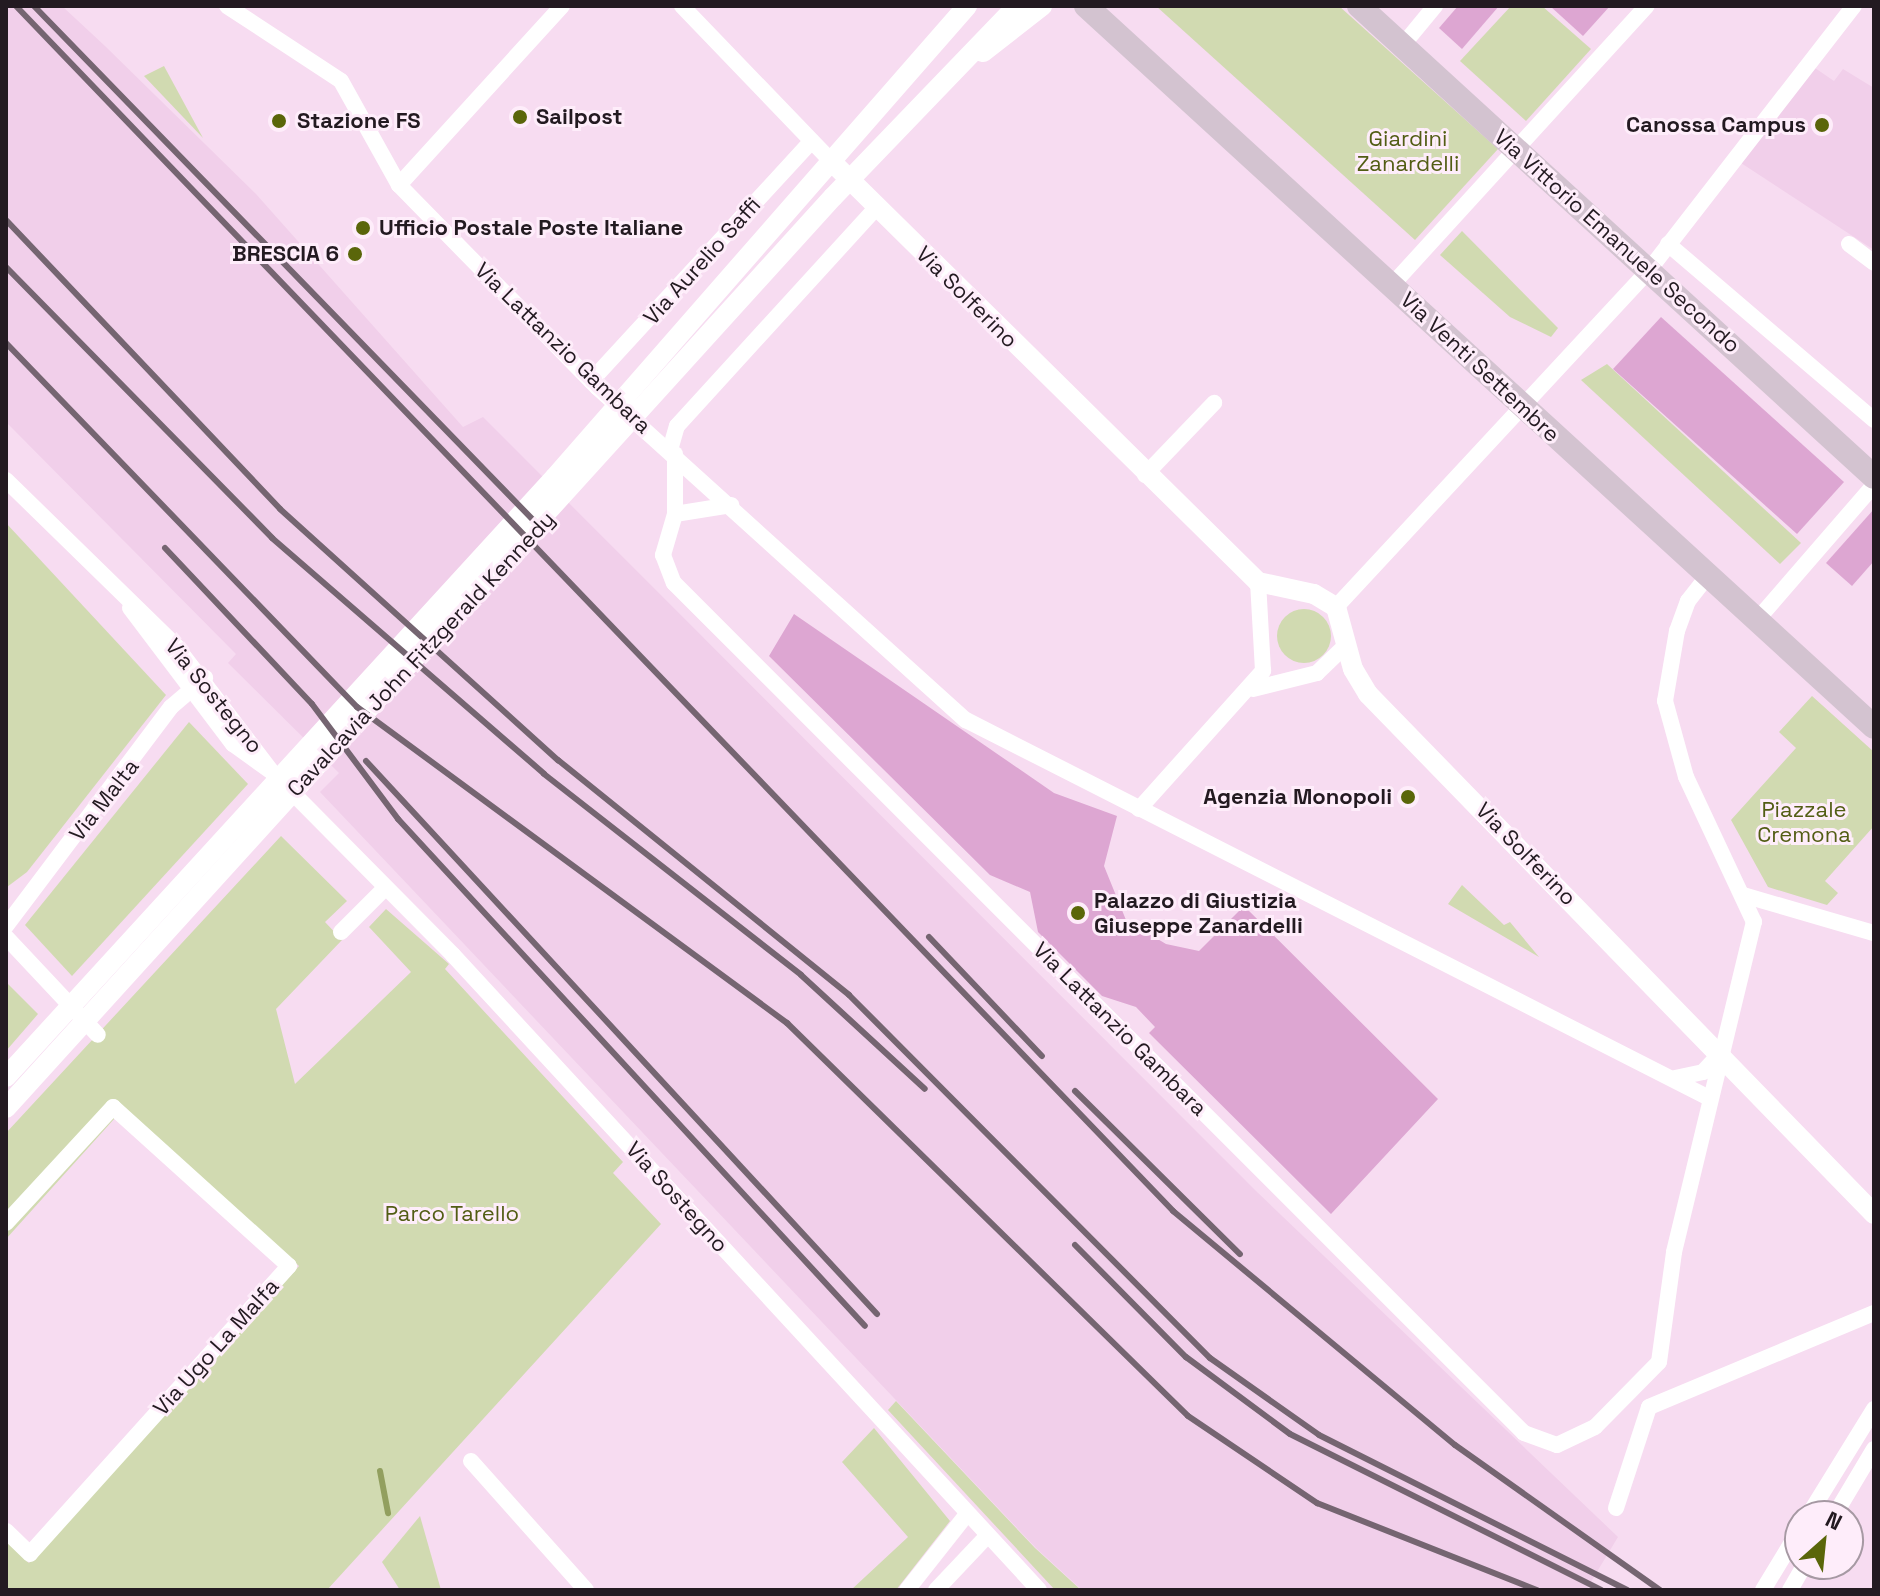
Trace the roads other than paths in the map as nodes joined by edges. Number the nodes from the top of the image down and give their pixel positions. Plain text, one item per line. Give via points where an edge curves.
1 (227, 6) edge
2 (562, 6) edge
3 (682, 6) edge
4 (967, 6) edge
5 (1017, 6) edge
6 (1042, 6) edge
7 (1086, 6) edge
8 (1359, 6) edge
9 (1435, 6) edge
10 (1647, 6) edge
11 (1854, 6) edge
12 (1402, 46) junction
13 (965, 62) junction
14 (812, 141) junction
15 (1517, 150) junction
16 (833, 163) junction
17 (850, 181) junction
18 (399, 185) junction
19 (876, 208) junction
20 (1668, 244) junction
21 (1849, 244) dead end
22 (1874, 263) edge
23 (1649, 270) junction
24 (1391, 286) junction
25 (591, 381) junction
26 (1214, 403) dead end
27 (1521, 405) junction
28 (1874, 420) edge
29 (672, 452) junction
30 (1145, 475) junction
31 (1874, 477) edge
32 (6, 480) edge
33 (1874, 485) edge
34 (731, 505) junction
35 (675, 514) junction
36 (1707, 577) junction
37 (1258, 582) junction
38 (1336, 607) junction
39 (1757, 620) junction
40 (1345, 646) junction
41 (198, 683) junction
42 (1253, 689) junction
43 (1873, 726) edge
44 (1139, 809) junction
45 (382, 891) junction
46 (1743, 895) junction
47 (6, 926) edge
48 (341, 932) dead end
49 (1874, 933) edge
50 (6, 937) edge
51 (98, 1035) dead end
52 (1720, 1054) junction
53 (15, 1077) edge
54 (1675, 1078) junction
55 (1709, 1098) junction
56 (6, 1108) edge
57 (1874, 1214) edge
58 (6, 1223) edge
59 (1874, 1313) edge
60 (1874, 1409) edge
61 (1874, 1449) edge
62 (471, 1461) dead end
63 (1818, 1500) edge
64 (1844, 1500) edge
65 (1616, 1508) dead end
66 (967, 1514) junction
67 (6, 1531) edge
68 (987, 1536) junction
69 (1784, 1555) edge
70 (586, 1590) edge
71 (907, 1590) edge
72 (936, 1590) edge
73 (1039, 1590) edge
74 (1763, 1590) edge

1 - 18 street, Via Lattanzio Gambara via 341,81
2 - 18 street
3 - 14 street, Via Solferino
4 - 16 street
5 - 13 street
6 - 13 street
7 - 24 main road, Via Venti Settembre
8 - 12 main road, Via Vittorio Emanuele Secondo
9 - 12 street
10 - 15 street
11 - 20 street
12 - 15 main road, Via Vittorio Emanuele Secondo
13 - 17 street
14 - 16 street, Via Solferino
14 - 25 street, Via Aurelio Saffi
15 - 23 main road, Via Vittorio Emanuele Secondo
15 - 24 street
16 - 17 street, Via Solferino
16 - 53 street, Cavalcavia John Fitzgerald Kennedy
17 - 19 street, Via Solferino
17 - 53 street, Cavalcavia John Fitzgerald Kennedy
18 - 25 street, Via Lattanzio Gambara
19 - 29 street via 677,426
19 - 30 street, Via Solferino
20 - 23 street
20 - 28 street, Via Vittorio Emanuele Secondo
21 - 22 street
23 - 27 street
23 - 31 main road, Via Vittorio Emanuele Secondo
24 - 27 main road, Via Venti Settembre
25 - 29 street, Via Lattanzio Gambara
26 - 30 street
27 - 36 main road, Via Venti Settembre
27 - 38 street
29 - 34 street, Via Lattanzio Gambara
29 - 35 street
30 - 37 street, Via Solferino
32 - 41 street, Via Sostegno
33 - 39 street
34 - 35 street
34 - 44 street, Via Lattanzio Gambara via 966,720
35 - 55 street, Via Lattanzio Gambara via 663,555 674,583 1524,1433 1557,1445 1577,1440 1659,1362 1671,1269
36 - 39 main road, Via Venti Settembre
36 - 46 street via 1688,601 1677,631 1665,701 1686,777
37 - 38 street via 1314,594
37 - 42 street via 1263,671
38 - 40 street, Via Solferino
39 - 43 main road, Via Venti Settembre
40 - 42 street via 1317,673
40 - 52 street, Via Solferino via 1368,694
41 - 45 street, Via Sostegno via 233,744 272,772
41 - 47 street, Via Malta
42 - 44 street
44 - 54 street, Via Lattanzio Gambara
45 - 48 street
45 - 66 street, Via Sostegno via 453,955
46 - 49 street
46 - 52 street via 1754,922
50 - 51 street
52 - 54 street via 1703,1072
52 - 55 street via 1718,1085
52 - 57 street, Via Solferino
53 - 56 street, Cavalcavia John Fitzgerald Kennedy
54 - 55 street, Via Lattanzio Gambara
58 - 67 street, Via Ugo La Malfa via 113,1107 289,1266 30,1554
59 - 65 street via 1649,1407
60 - 63 street
61 - 64 street
62 - 70 street
66 - 68 street, Via Sostegno
66 - 71 street
68 - 72 street
68 - 73 street, Via Sostegno
69 - 74 street

